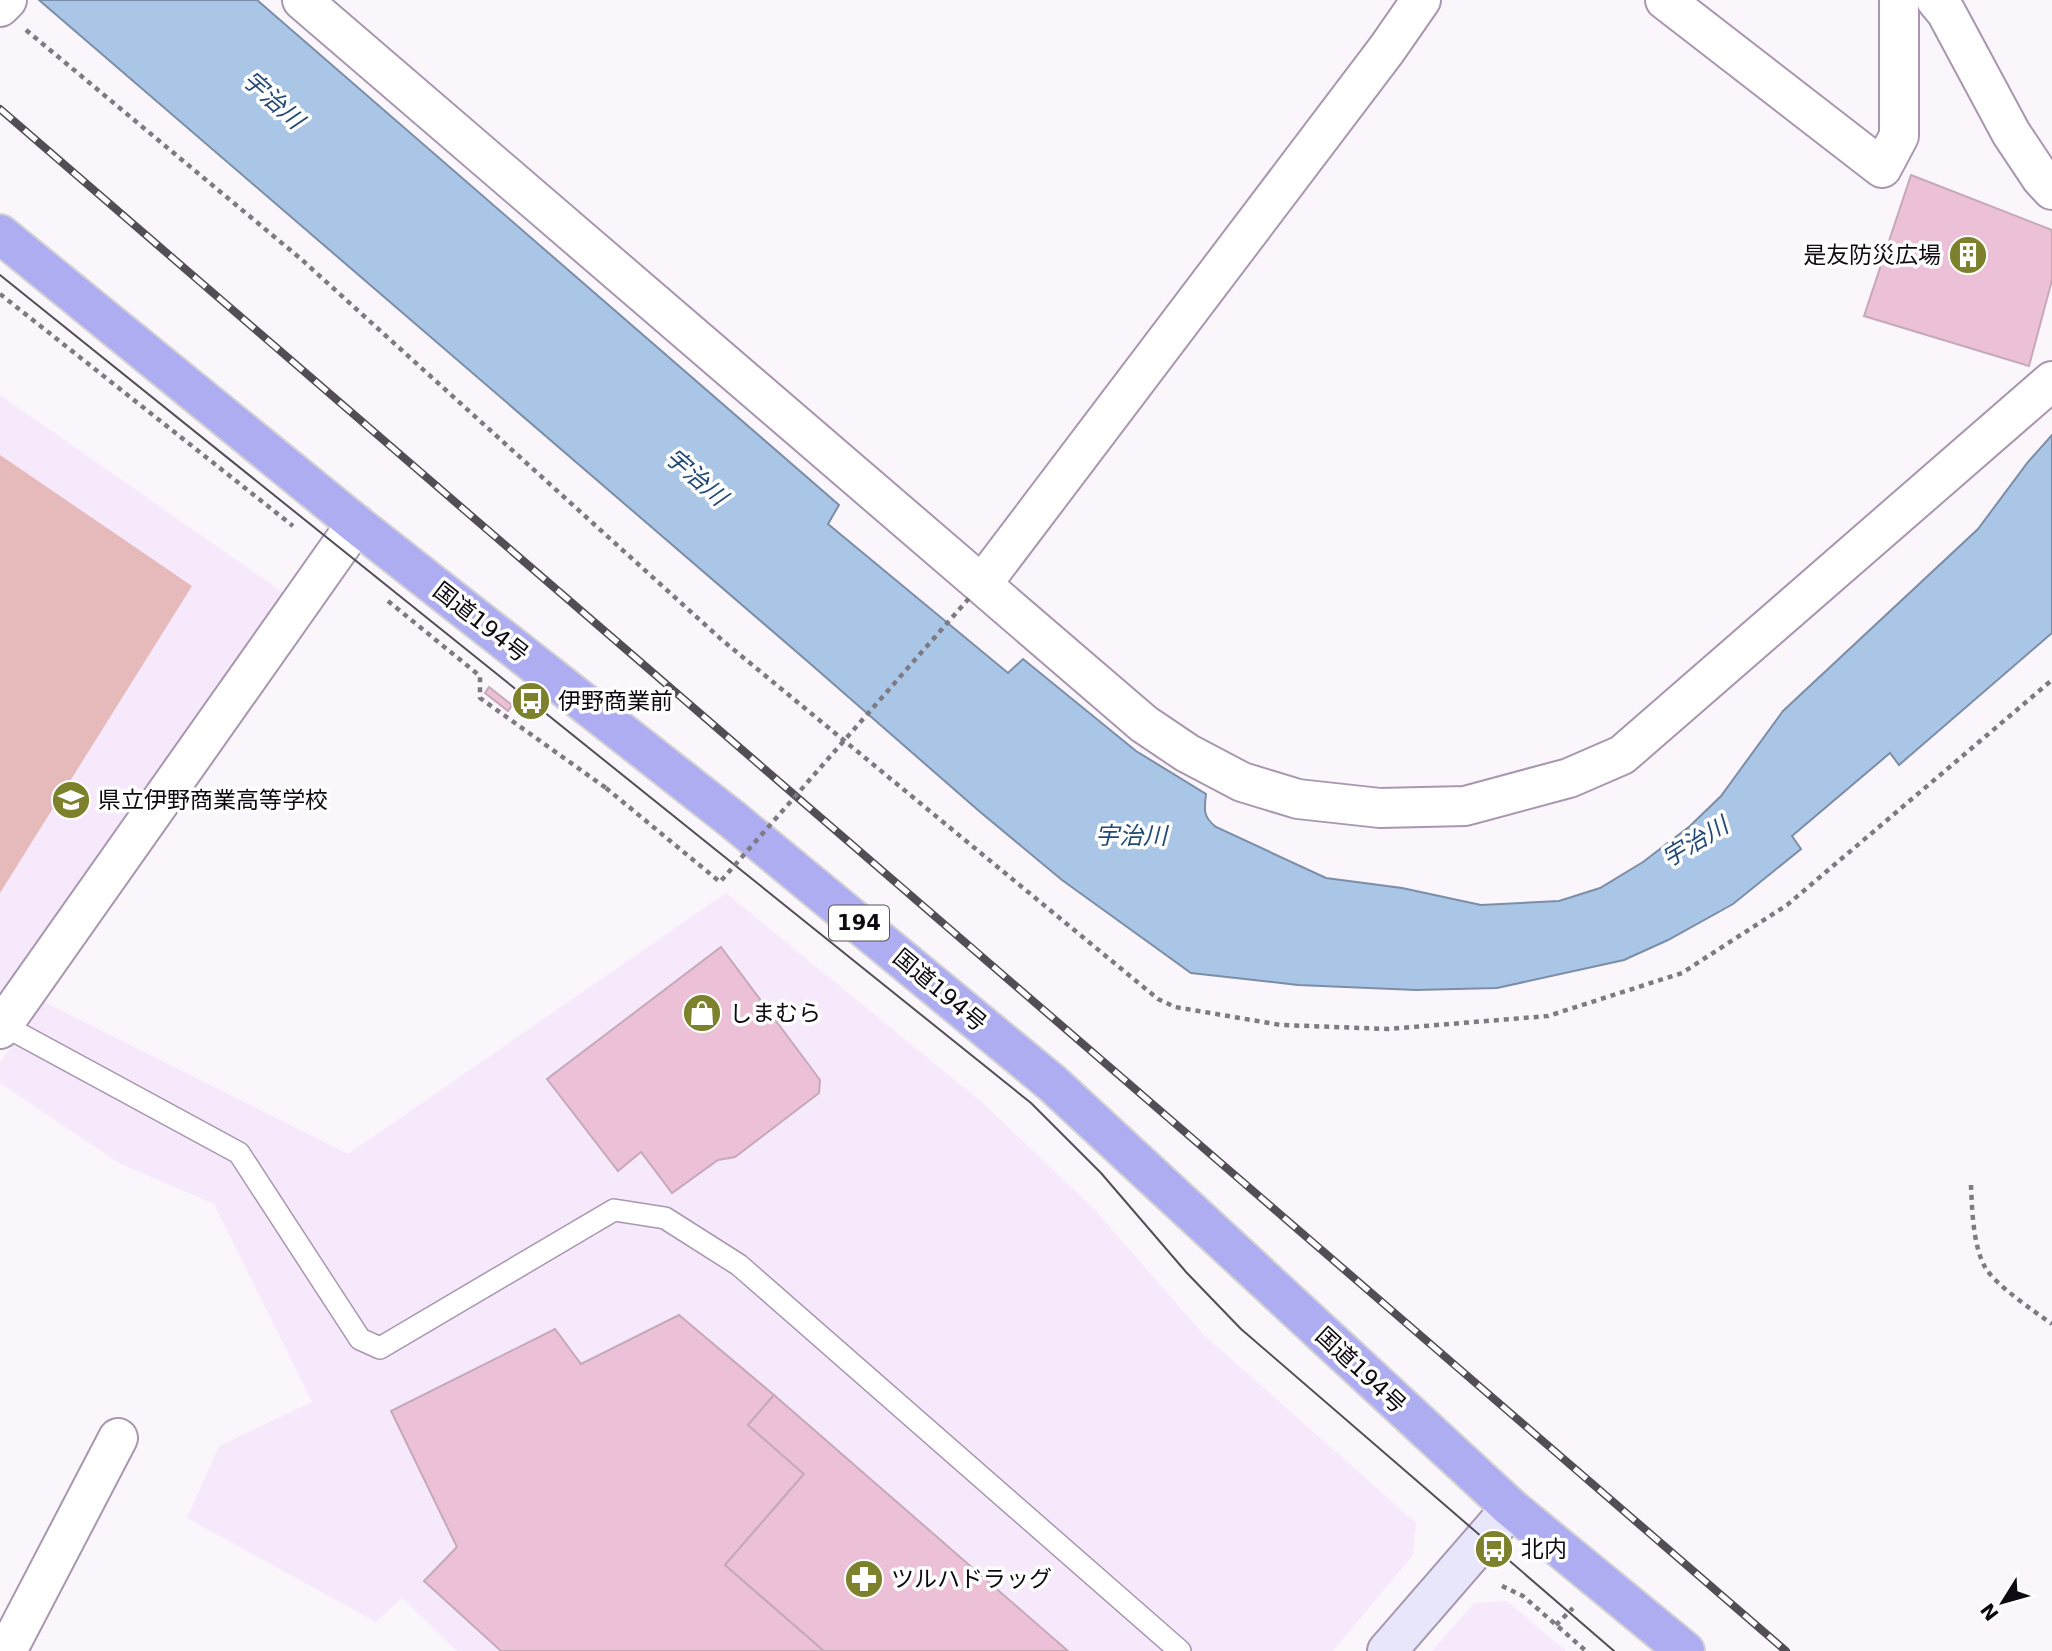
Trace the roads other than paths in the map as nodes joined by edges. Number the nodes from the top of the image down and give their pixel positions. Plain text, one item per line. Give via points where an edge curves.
1 (302, 0) edge
2 (1422, 0) edge
3 (1665, 0) edge
4 (1899, 0) edge
5 (1949, 4) edge
6 (2052, 190) edge
7 (0, 234) edge
8 (2052, 381) edge
9 (356, 524) junction
10 (977, 590) junction
11 (1, 1027) edge
12 (118, 1437) dead end
13 (1511, 1508) junction
14 (7, 1651) edge
15 (1180, 1651) edge
16 (1387, 1651) edge
17 (1685, 1651) edge

1 - 10 street
2 - 10 street
3 - 4 street via 1882,169 1899,136
5 - 6 street via 2011,133
7 - 9 highway, 国道194号 / 194
8 - 10 street via 1622,755 1569,778 1465,806 1339,804 1298,799 1241,782 1144,724
9 - 11 street
9 - 13 highway, 国道194号 / 194 via 733,819 1052,1083
11 - 15 lane via 239,1153 359,1339 380,1348 614,1210 665,1218 739,1265
12 - 14 street
13 - 16 street
13 - 17 highway, 国道194号 / 194

